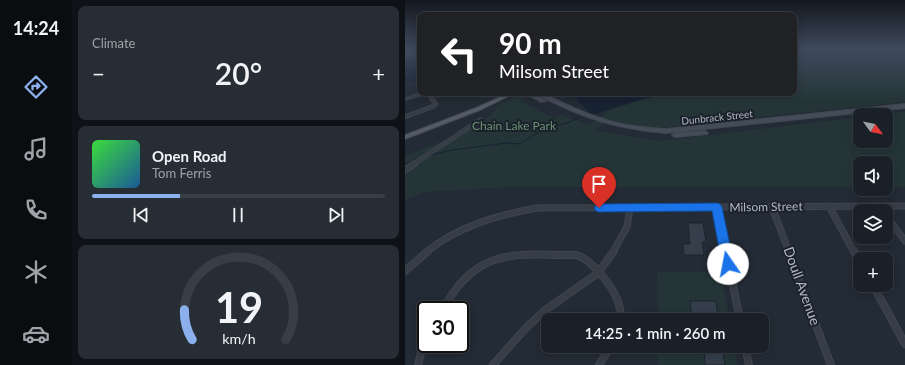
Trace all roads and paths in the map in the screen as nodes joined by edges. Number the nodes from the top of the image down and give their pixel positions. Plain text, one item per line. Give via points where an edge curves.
1 (417, 95) edge
2 (430, 96) edge
3 (506, 96) edge
4 (534, 96) edge
5 (543, 96) edge
6 (405, 99) edge
7 (905, 106) edge
8 (905, 110) edge
9 (569, 111) junction
10 (893, 111) edge
11 (853, 116) edge
12 (405, 117) edge
13 (480, 120) dead end
14 (599, 124) junction
15 (405, 137) edge
16 (405, 170) edge
17 (829, 206) junction
18 (905, 206) edge
19 (717, 207) junction
20 (772, 207) junction
21 (853, 207) edge
22 (630, 208) junction
23 (893, 208) edge
24 (893, 225) edge
25 (905, 241) edge
26 (854, 252) edge
27 (405, 271) edge
28 (598, 272) junction
29 (877, 292) edge
30 (448, 301) edge
31 (621, 313) edge
32 (739, 313) edge
33 (905, 344) edge
34 (420, 353) edge
35 (607, 353) edge
36 (746, 353) edge
37 (418, 365) edge
38 (493, 365) edge
39 (599, 365) edge
40 (749, 365) edge
41 (831, 365) edge

1 - 6 street
2 - 12 street via 436,104 434,106
3 - 15 main road
4 - 9 main road, Dunbrack Street
5 - 9 main road, Dunbrack Street
7 - 14 main road, Dunbrack Street via 666,131
8 - 10 main road
9 - 14 main road, Dunbrack Street
11 - 14 main road, Dunbrack Street via 672,135 627,133
13 - 16 street
17 - 20 street, Milsom Street
17 - 21 street, Milsom Street
17 - 26 street
18 - 23 street, Milsom Street
19 - 20 street, Milsom Street
19 - 22 street, Milsom Street
19 - 32 street
20 - 41 street, Doull Avenue
22 - 27 street, Milsom Street via 537,208 484,219 454,232
22 - 28 street via 627,227 619,244
24 - 25 street
28 - 30 street via 588,260 578,256 512,254 481,266 456,287
28 - 31 street via 614,289
28 - 38 street via 544,311
29 - 33 street
34 - 37 street
35 - 39 street
36 - 40 street

